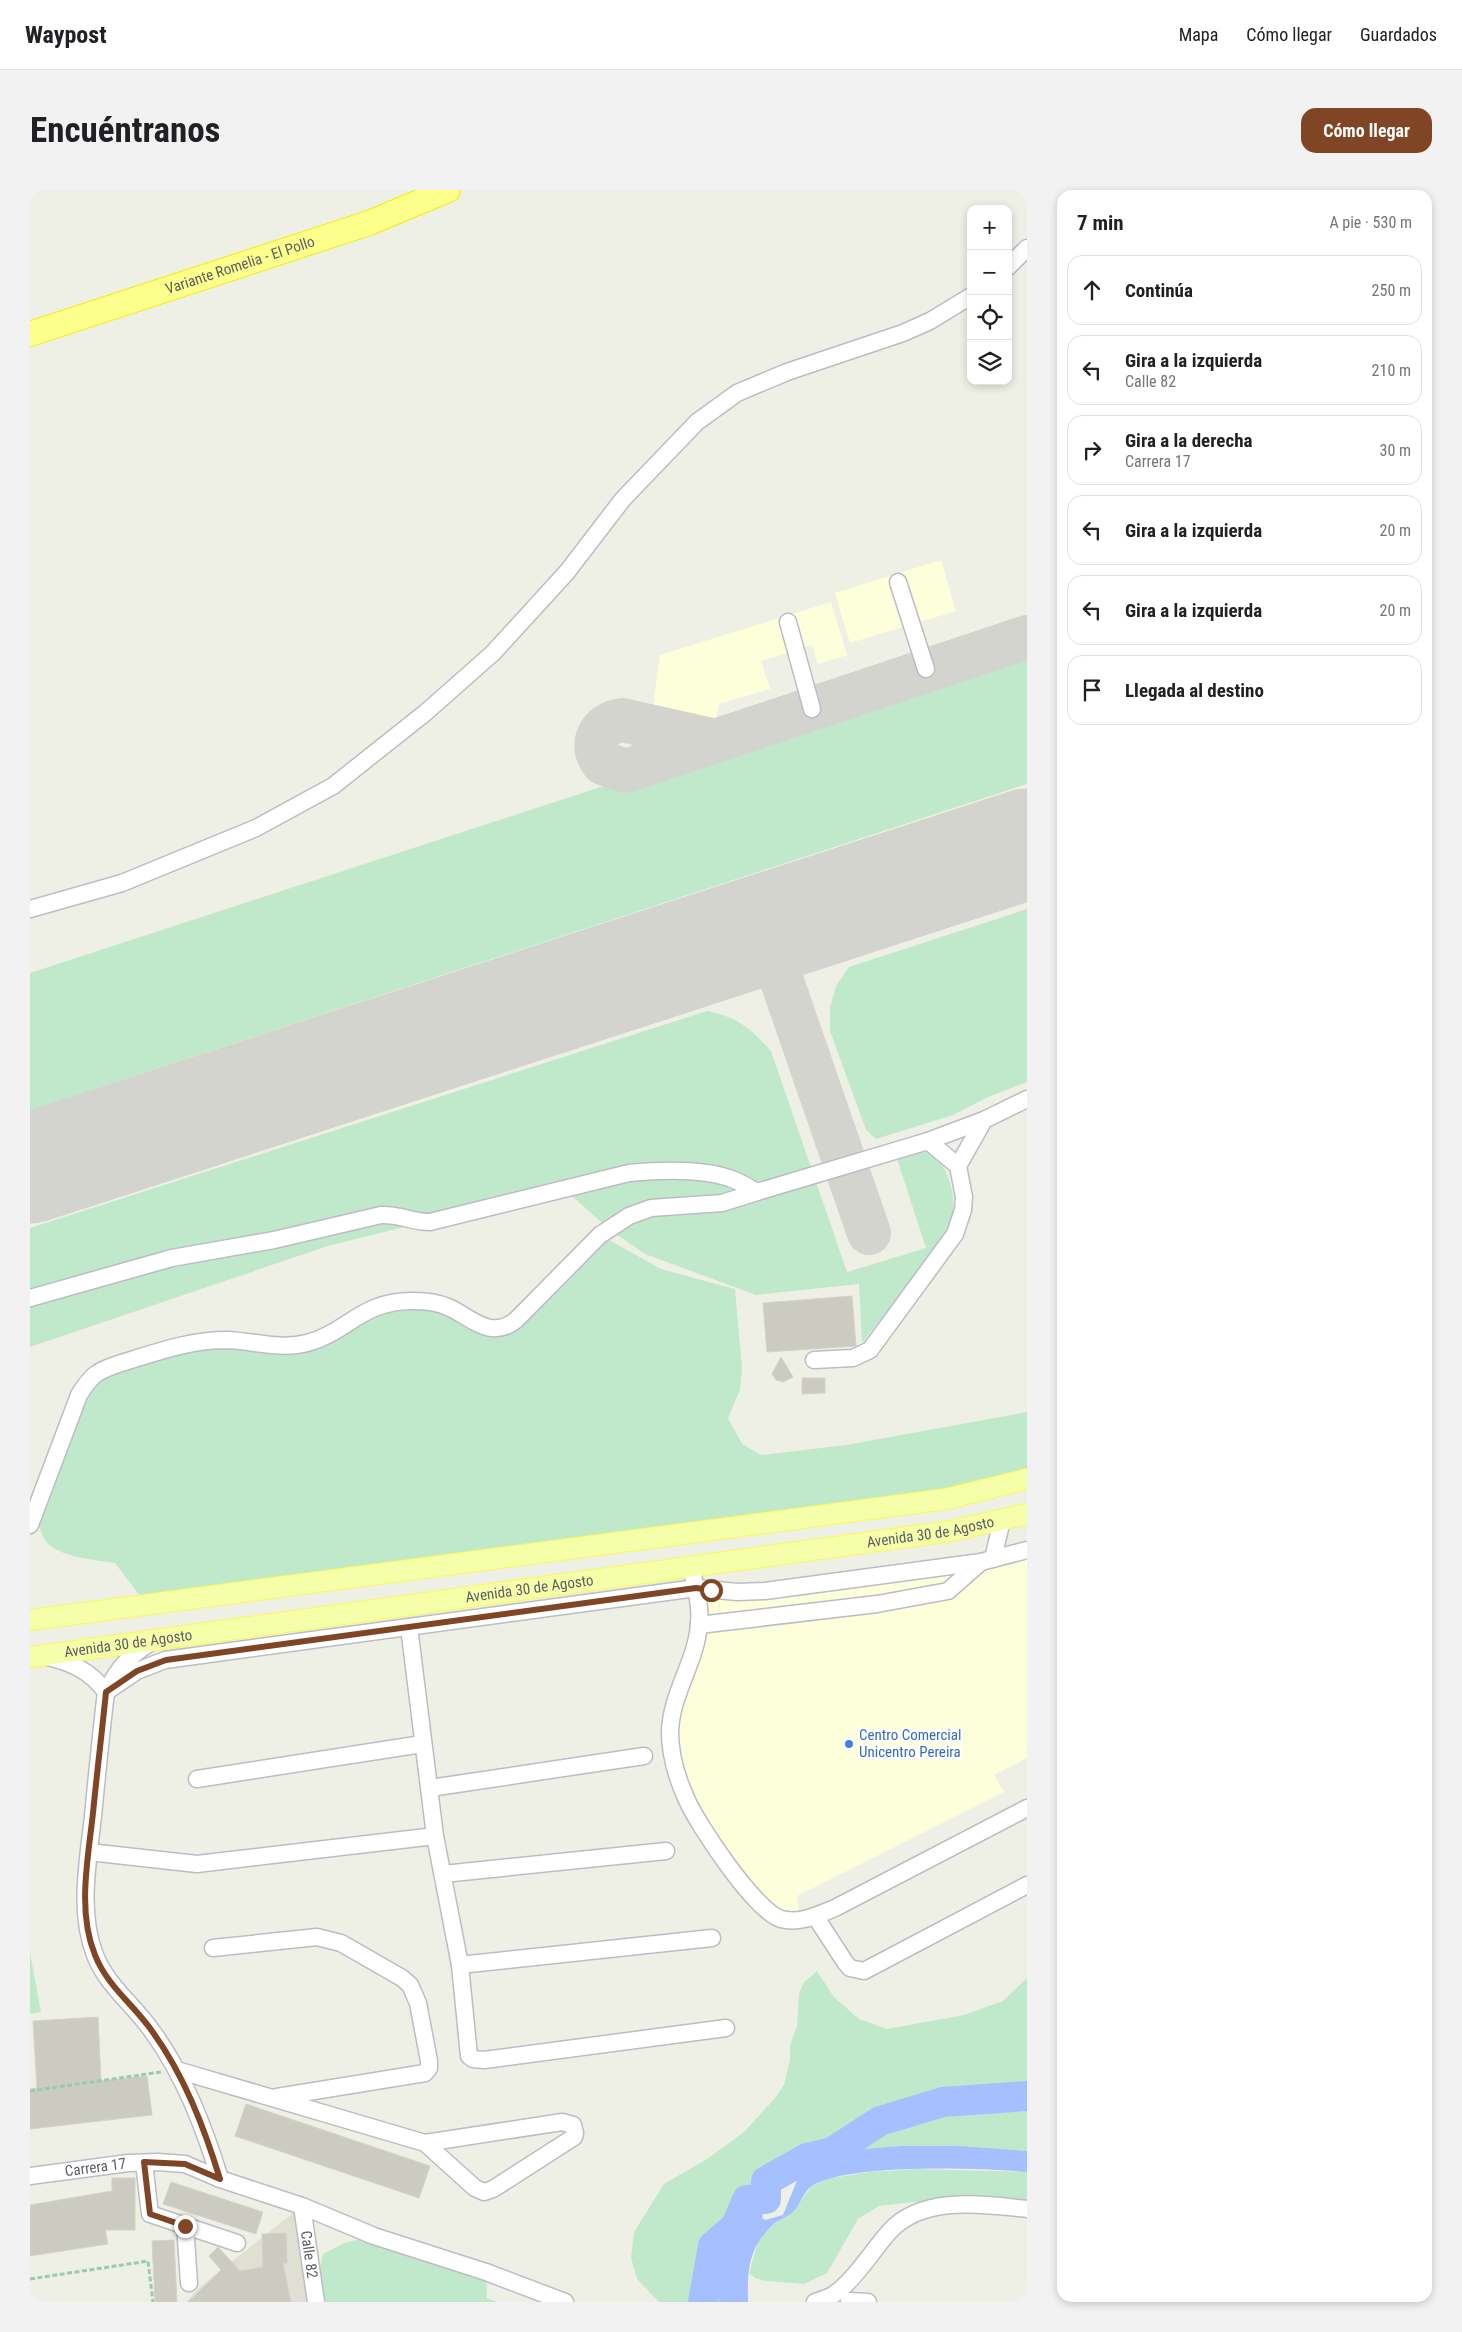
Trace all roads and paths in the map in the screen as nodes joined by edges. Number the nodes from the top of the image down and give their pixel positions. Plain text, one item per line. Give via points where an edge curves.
1 (448, 190) edge
2 (1027, 248) edge
3 (1012, 263) edge
4 (967, 298) edge
5 (30, 334) edge
6 (898, 582) dead end
7 (788, 622) dead end
8 (926, 669) dead end
9 (812, 709) dead end
10 (30, 909) edge
11 (1027, 1099) edge
12 (984, 1120) junction
13 (928, 1141) junction
14 (958, 1166) junction
15 (757, 1192) junction
16 (30, 1298) edge
17 (814, 1360) dead end
18 (1027, 1479) edge
19 (1027, 1514) edge
20 (1002, 1520) junction
21 (30, 1524) edge
22 (1027, 1550) edge
23 (987, 1560) junction
24 (691, 1567) junction
25 (696, 1588) junction
26 (30, 1620) edge
27 (699, 1625) junction
28 (409, 1627) junction
29 (154, 1640) junction
30 (35, 1656) edge
31 (106, 1692) junction
32 (422, 1744) junction
33 (644, 1756) dead end
34 (197, 1778) dead end
35 (430, 1788) junction
36 (1027, 1808) edge
37 (435, 1836) junction
38 (666, 1850) dead end
39 (89, 1852) junction
40 (444, 1874) junction
41 (1027, 1886) edge
42 (815, 1916) junction
43 (712, 1938) dead end
44 (213, 1948) dead end
45 (460, 1965) junction
46 (726, 2028) dead end
47 (177, 2070) junction
48 (30, 2091) edge
49 (273, 2097) junction
50 (425, 2143) junction
51 (144, 2162) junction
52 (30, 2176) edge
53 (220, 2179) junction
54 (302, 2206) junction
55 (1027, 2208) edge
56 (185, 2226) junction
57 (237, 2243) dead end
58 (30, 2279) edge
59 (189, 2283) dead end
60 (844, 2283) junction
61 (849, 2301) edge
62 (153, 2302) edge
63 (316, 2302) edge
64 (564, 2302) edge
65 (815, 2302) edge
66 (868, 2302) edge

1 - 5 highway, Variante Romelia - El Pollo via 369,223
2 - 3 street
4 - 10 street via 903,333 787,372 737,393 697,422 623,499 567,572 493,653 425,713 333,786 256,828 122,883
6 - 8 street
7 - 9 street
11 - 12 street
12 - 13 street
12 - 14 street
13 - 14 street
13 - 15 street
14 - 17 street via 964,1197 955,1234 870,1350 853,1358
15 - 16 street via 729,1178 692,1172 628,1173 430,1222 418,1222 396,1214 381,1215 274,1240 172,1258
15 - 21 street via 722,1203 651,1208 629,1216 600,1235 516,1320 500,1329 482,1326 438,1303 392,1302 361,1313 321,1338 305,1343 282,1345 227,1340 178,1345 105,1369 88,1382 79,1395
18 - 26 main road, Avenida 30 de Agosto via 946,1499
19 - 20 main road, Avenida 30 de Agosto
20 - 23 street
20 - 24 main road, Avenida 30 de Agosto via 951,1531
22 - 23 street
23 - 25 street via 765,1591
23 - 27 street via 948,1591 877,1604
24 - 25 street
24 - 29 main road, Avenida 30 de Agosto
25 - 27 street
25 - 28 street
27 - 42 street via 671,1716 672,1755 686,1798 700,1826 767,1910 788,1920
28 - 31 street via 166,1660 137,1671
28 - 32 street
29 - 30 main road, Avenida 30 de Agosto
29 - 31 street via 130,1656
30 - 31 street via 69,1662 85,1670
31 - 39 street
32 - 34 street
32 - 35 street
33 - 35 street
35 - 37 street
36 - 42 street
37 - 39 street via 197,1864
37 - 40 street
38 - 40 street
39 - 47 street via 86,1911 90,1942 111,1983 151,2029
40 - 45 street
41 - 42 street via 864,1971 850,1968
43 - 45 street
44 - 49 street via 324,1937 341,1943 402,1978 414,1992 429,2061 425,2073
45 - 46 street via 468,2052 473,2059
47 - 48 path
47 - 49 street
47 - 53 street via 200,2121
49 - 50 street
50 - 50 street via 475,2188 484,2192 576,2133 573,2125 562,2122
51 - 52 street, Carrera 17
51 - 53 street, Carrera 17 via 185,2164
51 - 56 street via 150,2214
53 - 54 street, Carrera 17
54 - 63 street, Calle 82
54 - 64 street, Carrera 17 via 374,2236 486,2272
55 - 60 street via 973,2205 921,2210 898,2222
56 - 57 street
56 - 59 street
58 - 62 path via 148,2261
60 - 61 street
60 - 65 street via 834,2294
61 - 66 street

